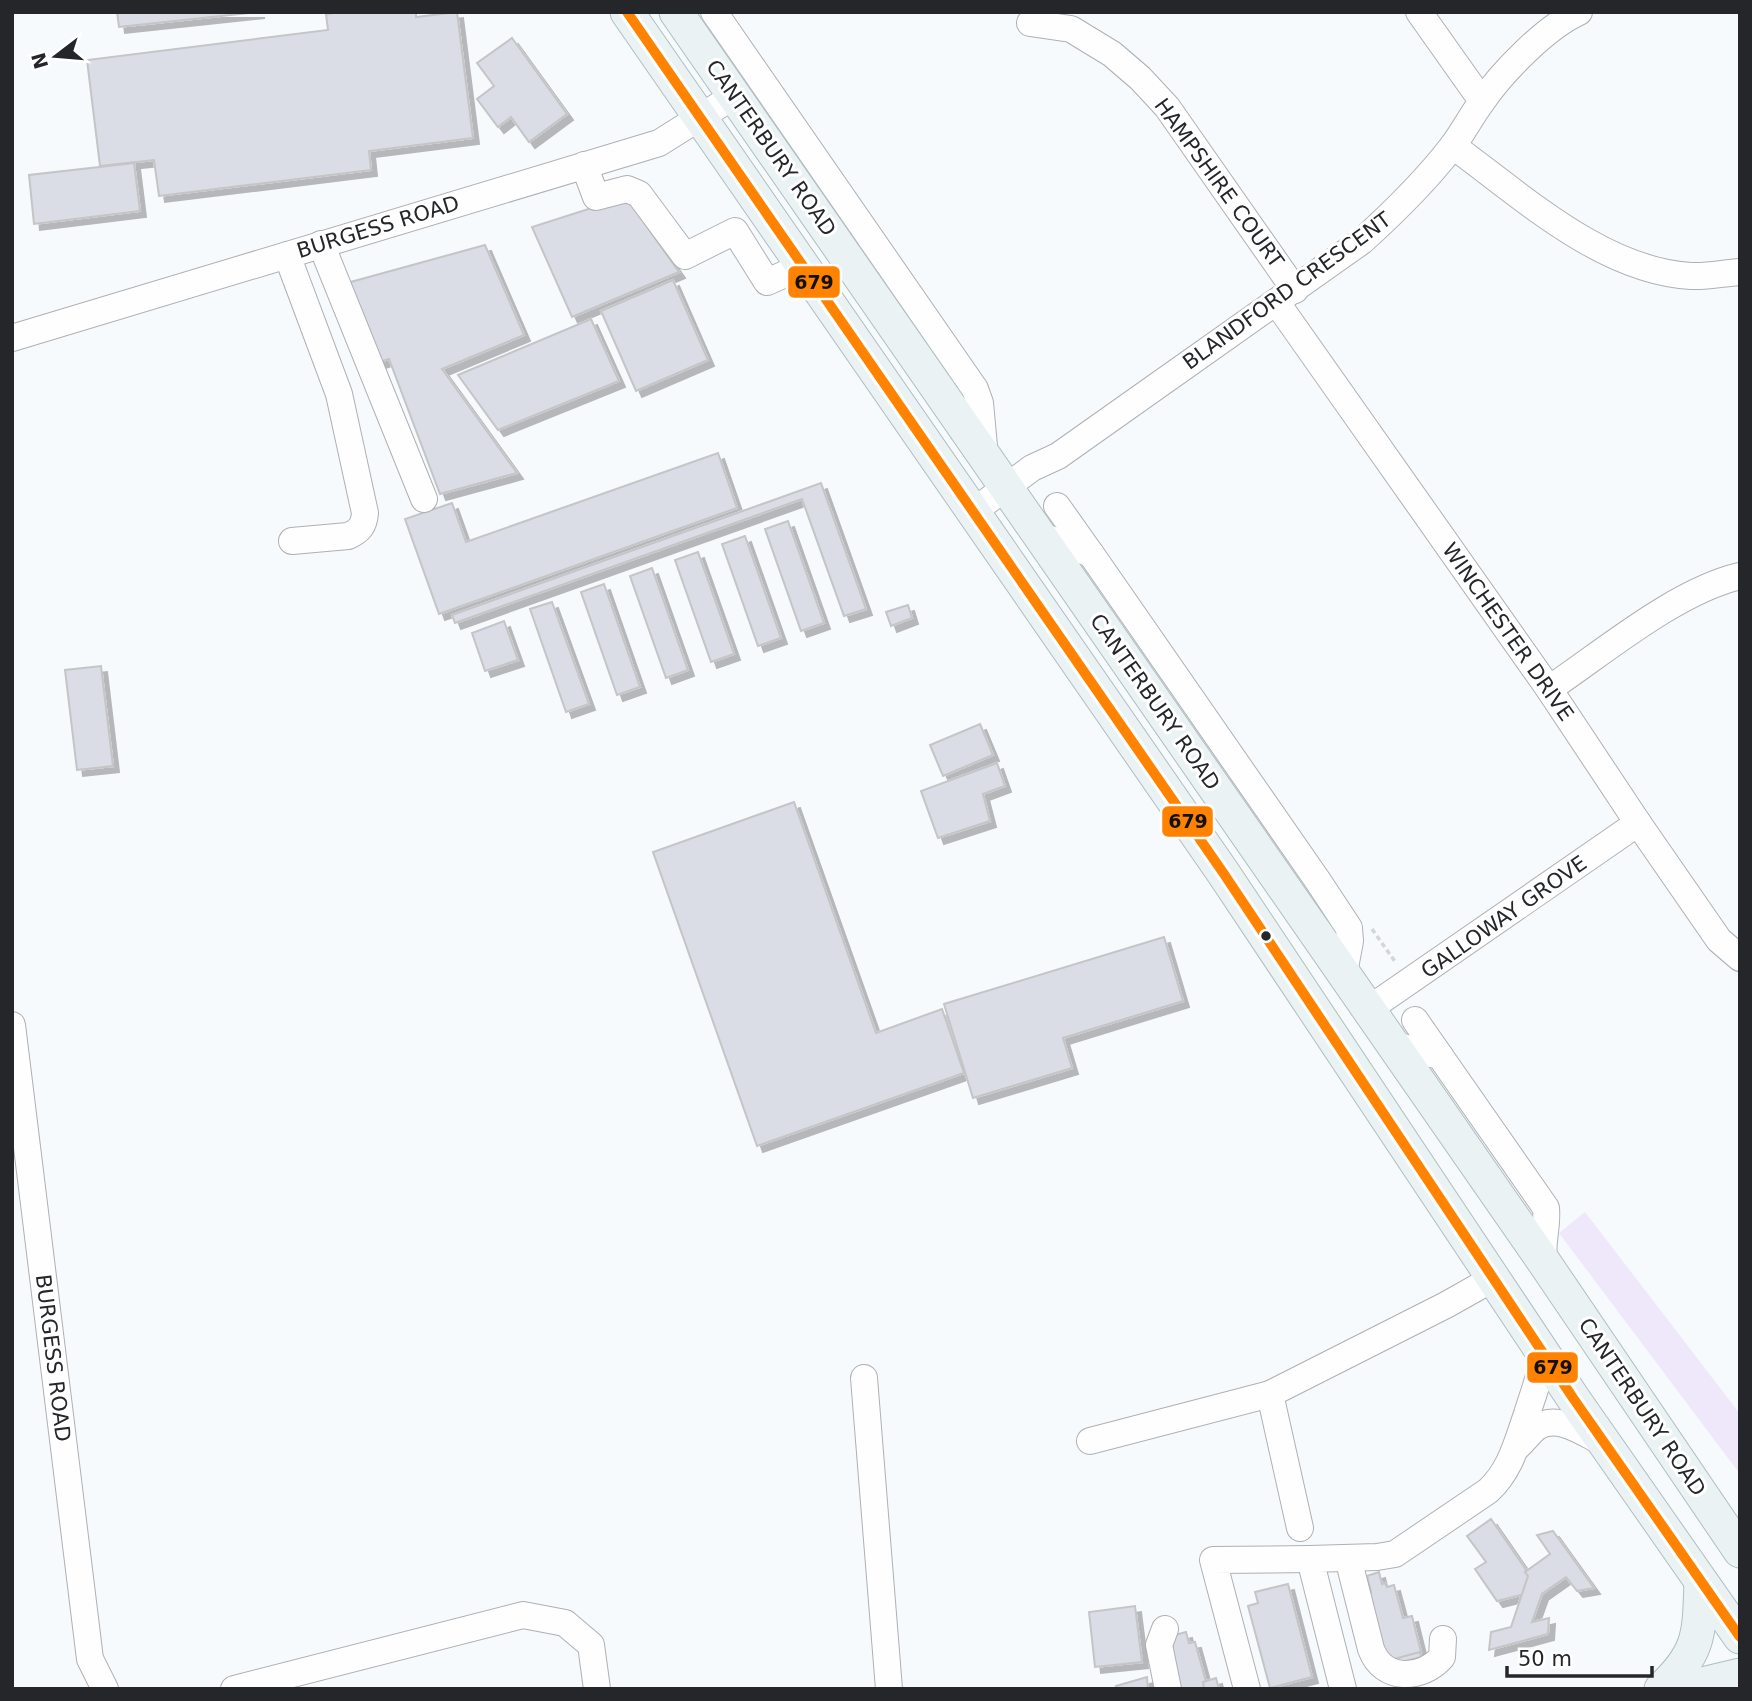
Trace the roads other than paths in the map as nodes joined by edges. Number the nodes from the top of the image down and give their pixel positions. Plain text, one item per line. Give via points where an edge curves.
1 (627, 12) edge
2 (676, 12) edge
3 (714, 12) edge
4 (1419, 12) edge
5 (1579, 12) edge
6 (1030, 23) dead end
7 (734, 96) junction
8 (1482, 101) junction
9 (701, 118) junction
10 (1453, 146) junction
11 (584, 165) junction
12 (321, 244) junction
13 (287, 255) junction
14 (803, 266) junction
15 (1740, 272) edge
16 (1286, 296) junction
17 (12, 338) edge
18 (985, 457) junction
19 (1008, 491) junction
20 (424, 499) dead end
21 (1057, 506) dead end
22 (977, 515) junction
23 (1039, 536) junction
24 (292, 541) dead end
25 (1091, 554) junction
26 (1740, 576) edge
27 (1549, 689) junction
28 (1638, 823) junction
29 (1740, 958) edge
30 (1343, 973) junction
31 (1369, 1009) junction
32 (1415, 1020) dead end
33 (12, 1025) edge
34 (1331, 1035) junction
35 (1394, 1045) junction
36 (1440, 1056) junction
37 (16, 1087) edge
38 (1544, 1262) junction
39 (1494, 1278) junction
40 (1542, 1350) junction
41 (864, 1378) dead end
42 (1270, 1394) junction
43 (1654, 1427) junction
44 (1090, 1441) dead end
45 (1606, 1444) junction
46 (1517, 1447) junction
47 (1740, 1517) edge
48 (1300, 1528) dead end
49 (1740, 1551) edge
50 (1348, 1558) junction
51 (1310, 1559) junction
52 (1701, 1582) junction
53 (1165, 1629) dead end
54 (1740, 1637) edge
55 (1443, 1639) dead end
56 (1740, 1675) edge
57 (104, 1689) edge
58 (234, 1689) edge
59 (597, 1689) edge
60 (888, 1689) edge
61 (1168, 1689) edge
62 (1247, 1689) edge
63 (1343, 1689) edge
64 (1661, 1689) edge
65 (1681, 1689) edge

1 - 9 main road, CANTERBURY ROAD
2 - 7 main road, CANTERBURY ROAD
3 - 18 street, CANTERBURY ROAD via 975,389
4 - 8 street
5 - 8 street, BLANDFORD CRESCENT via 1535,41
6 - 16 street, HAMPSHIRE COURT via 1071,29 1140,78 1167,107
7 - 9 street, BURGESS ROAD
7 - 18 main road, CANTERBURY ROAD
8 - 10 street, BLANDFORD CRESCENT
9 - 11 street, BURGESS ROAD via 659,143
9 - 14 main road, CANTERBURY ROAD
10 - 15 street via 1575,235 1623,258 1656,271 1693,276
10 - 16 street, BLANDFORD CRESCENT via 1404,204 1362,242
11 - 12 street, BURGESS ROAD
11 - 14 street via 596,197 627,189 639,194 685,256 735,231 767,282
12 - 13 street, BURGESS ROAD
12 - 20 street
13 - 17 street, BURGESS ROAD
13 - 24 street via 340,394 365,513 364,523 348,536
14 - 22 main road, CANTERBURY ROAD
16 - 19 street, BLANDFORD CRESCENT via 1058,456 1032,468
16 - 27 street, WINCHESTER DRIVE
18 - 19 main road, CANTERBURY ROAD
19 - 22 street, BLANDFORD CRESCENT
19 - 23 main road, CANTERBURY ROAD
21 - 25 street, CANTERBURY ROAD
22 - 34 main road, CANTERBURY ROAD
23 - 25 street
23 - 30 main road, CANTERBURY ROAD
25 - 30 street, CANTERBURY ROAD via 1346,921 1350,941
26 - 27 street via 1717,582 1665,610
27 - 28 street, WINCHESTER DRIVE
28 - 29 street, WINCHESTER DRIVE via 1719,940
28 - 31 street, GALLOWAY GROVE
30 - 31 main road, CANTERBURY ROAD
31 - 34 main road
31 - 35 main road, CANTERBURY ROAD
32 - 36 street
33 - 37 street, BURGESS ROAD
34 - 39 main road, CANTERBURY ROAD
35 - 36 street
35 - 38 main road, CANTERBURY ROAD
36 - 38 street via 1546,1208
37 - 57 street, BURGESS ROAD via 90,1659
38 - 43 main road, CANTERBURY ROAD
39 - 40 main road, CANTERBURY ROAD
39 - 42 street
40 - 45 main road, CANTERBURY ROAD
40 - 46 street via 1539,1382
41 - 60 street
42 - 44 street
42 - 48 street
43 - 47 main road
43 - 49 main road, CANTERBURY ROAD
45 - 46 street via 1555,1422 1536,1427
45 - 52 main road, CANTERBURY ROAD
46 - 50 street via 1500,1481 1489,1491 1408,1546 1381,1557
50 - 51 street
50 - 55 street via 1371,1649 1381,1664 1406,1675 1426,1670 1442,1657
51 - 62 street via 1213,1560
51 - 63 street
52 - 54 main road, CANTERBURY ROAD
52 - 64 main road via 1698,1637 1690,1657
53 - 61 street via 1159,1645
56 - 65 main road
58 - 59 street via 523,1615 565,1623 591,1646

